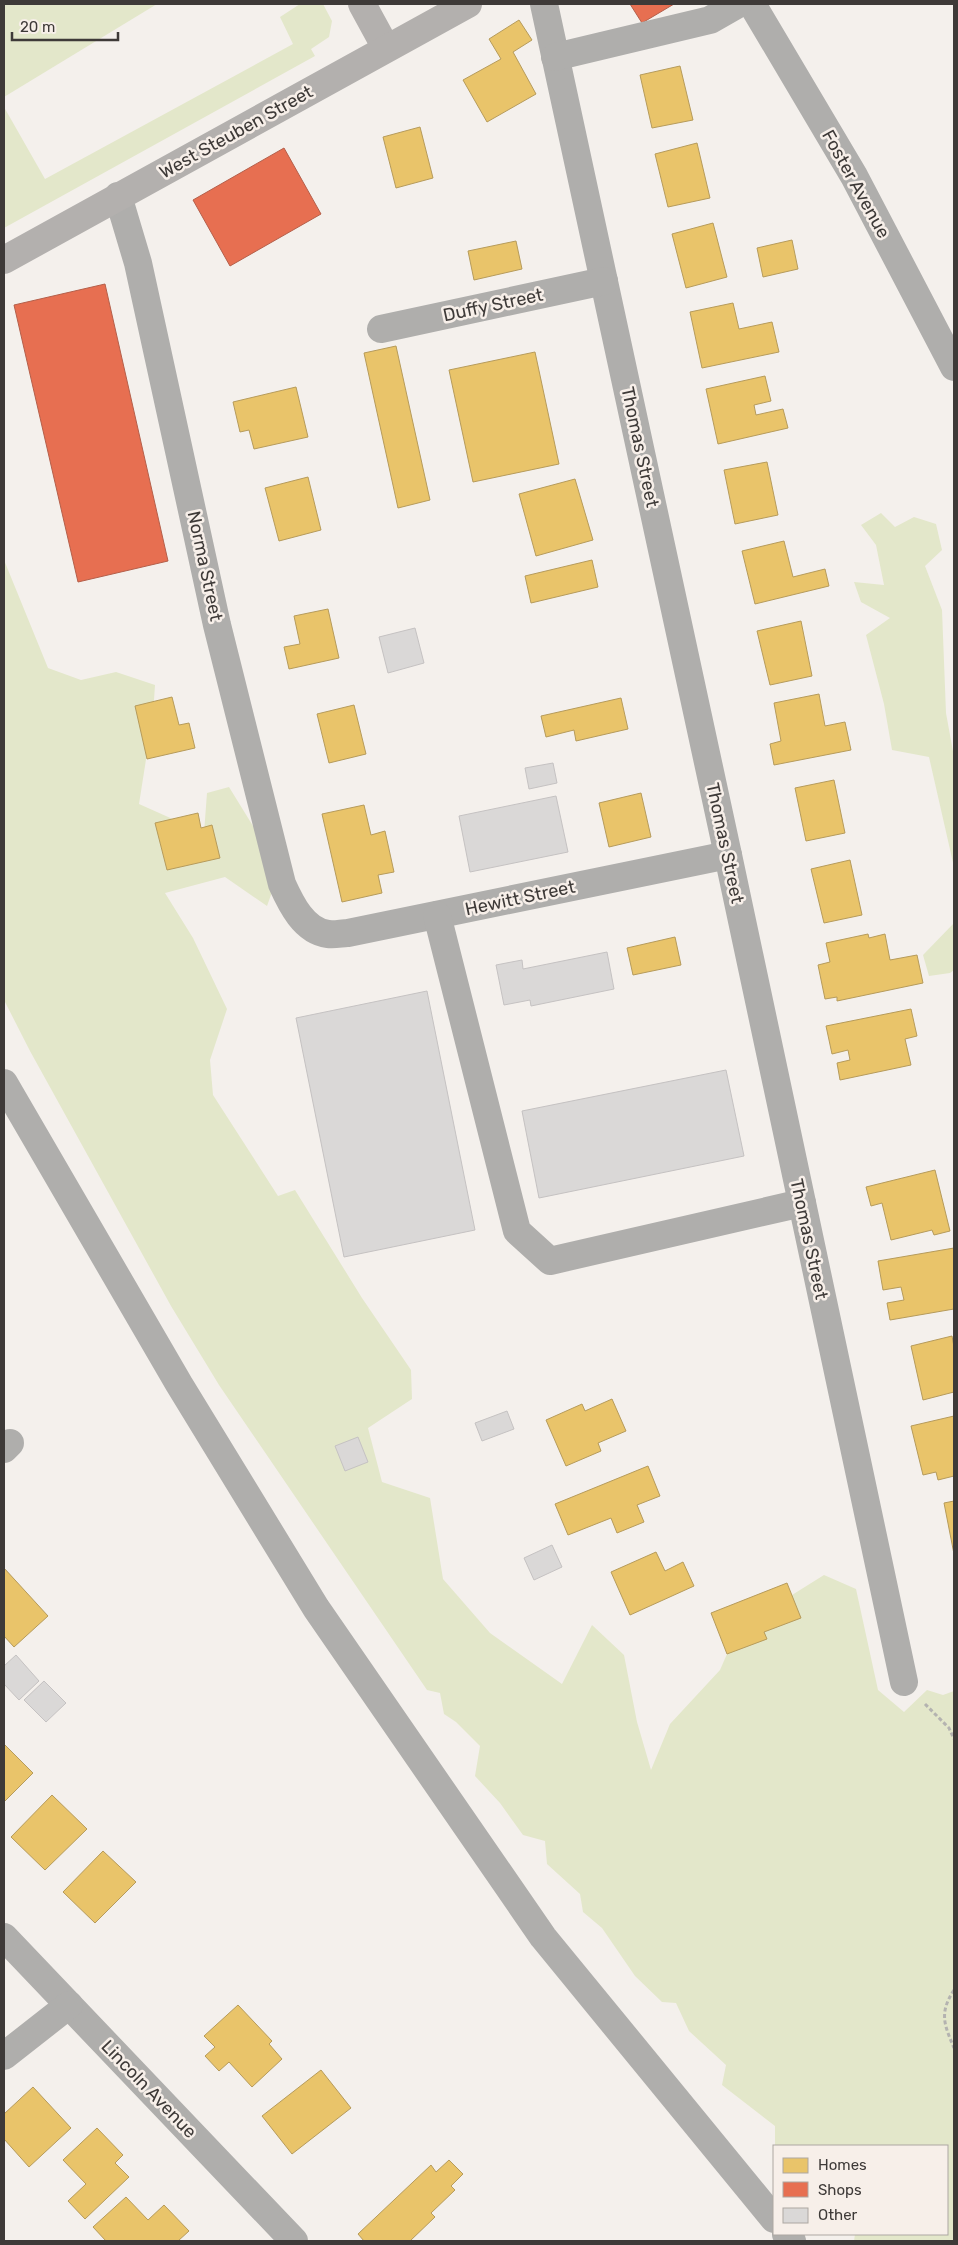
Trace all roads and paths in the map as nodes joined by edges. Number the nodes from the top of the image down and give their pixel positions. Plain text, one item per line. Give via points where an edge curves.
1 (362, 4) edge
2 (468, 4) edge
3 (544, 4) edge
4 (738, 4) edge
5 (752, 4) edge
6 (386, 48) junction
7 (554, 57) junction
8 (118, 196) junction
9 (4, 260) edge
10 (604, 281) junction
11 (382, 329) dead end
12 (945, 331) edge
13 (954, 367) edge
14 (728, 855) junction
15 (437, 915) junction
16 (312, 928) joint
17 (4, 1082) edge
18 (802, 1203) junction
19 (904, 1682) joint
20 (954, 1739) edge
21 (4, 1937) edge
22 (954, 1990) edge
23 (69, 2005) junction
24 (954, 2048) edge
25 (4, 2056) edge
26 (773, 2218) edge
27 (294, 2241) edge

1 - 6 main road
2 - 6 main road, West Steuben Street
3 - 7 street, Thomas Street
4 - 7 street via 710,20
5 - 12 street, Foster Avenue
6 - 8 main road, West Steuben Street
7 - 10 street, Thomas Street
8 - 9 main road, West Steuben Street
8 - 16 street, Norma Street via 138,262 218,625 282,884 293,908
10 - 11 street, Duffy Street
10 - 14 street, Thomas Street
12 - 13 street, Foster Avenue
14 - 15 street, Hewitt Street
14 - 18 street, Thomas Street
15 - 16 street, Hewitt Street via 348,933 328,934
15 - 18 street via 517,1231 550,1261
17 - 26 street via 179,1384 316,1608 544,1937
18 - 19 street, Thomas Street
19 - 20 path via 949,1728
21 - 23 street, Lincoln Avenue
22 - 24 path via 946,2003 944,2024
23 - 25 street
23 - 27 street, Lincoln Avenue

